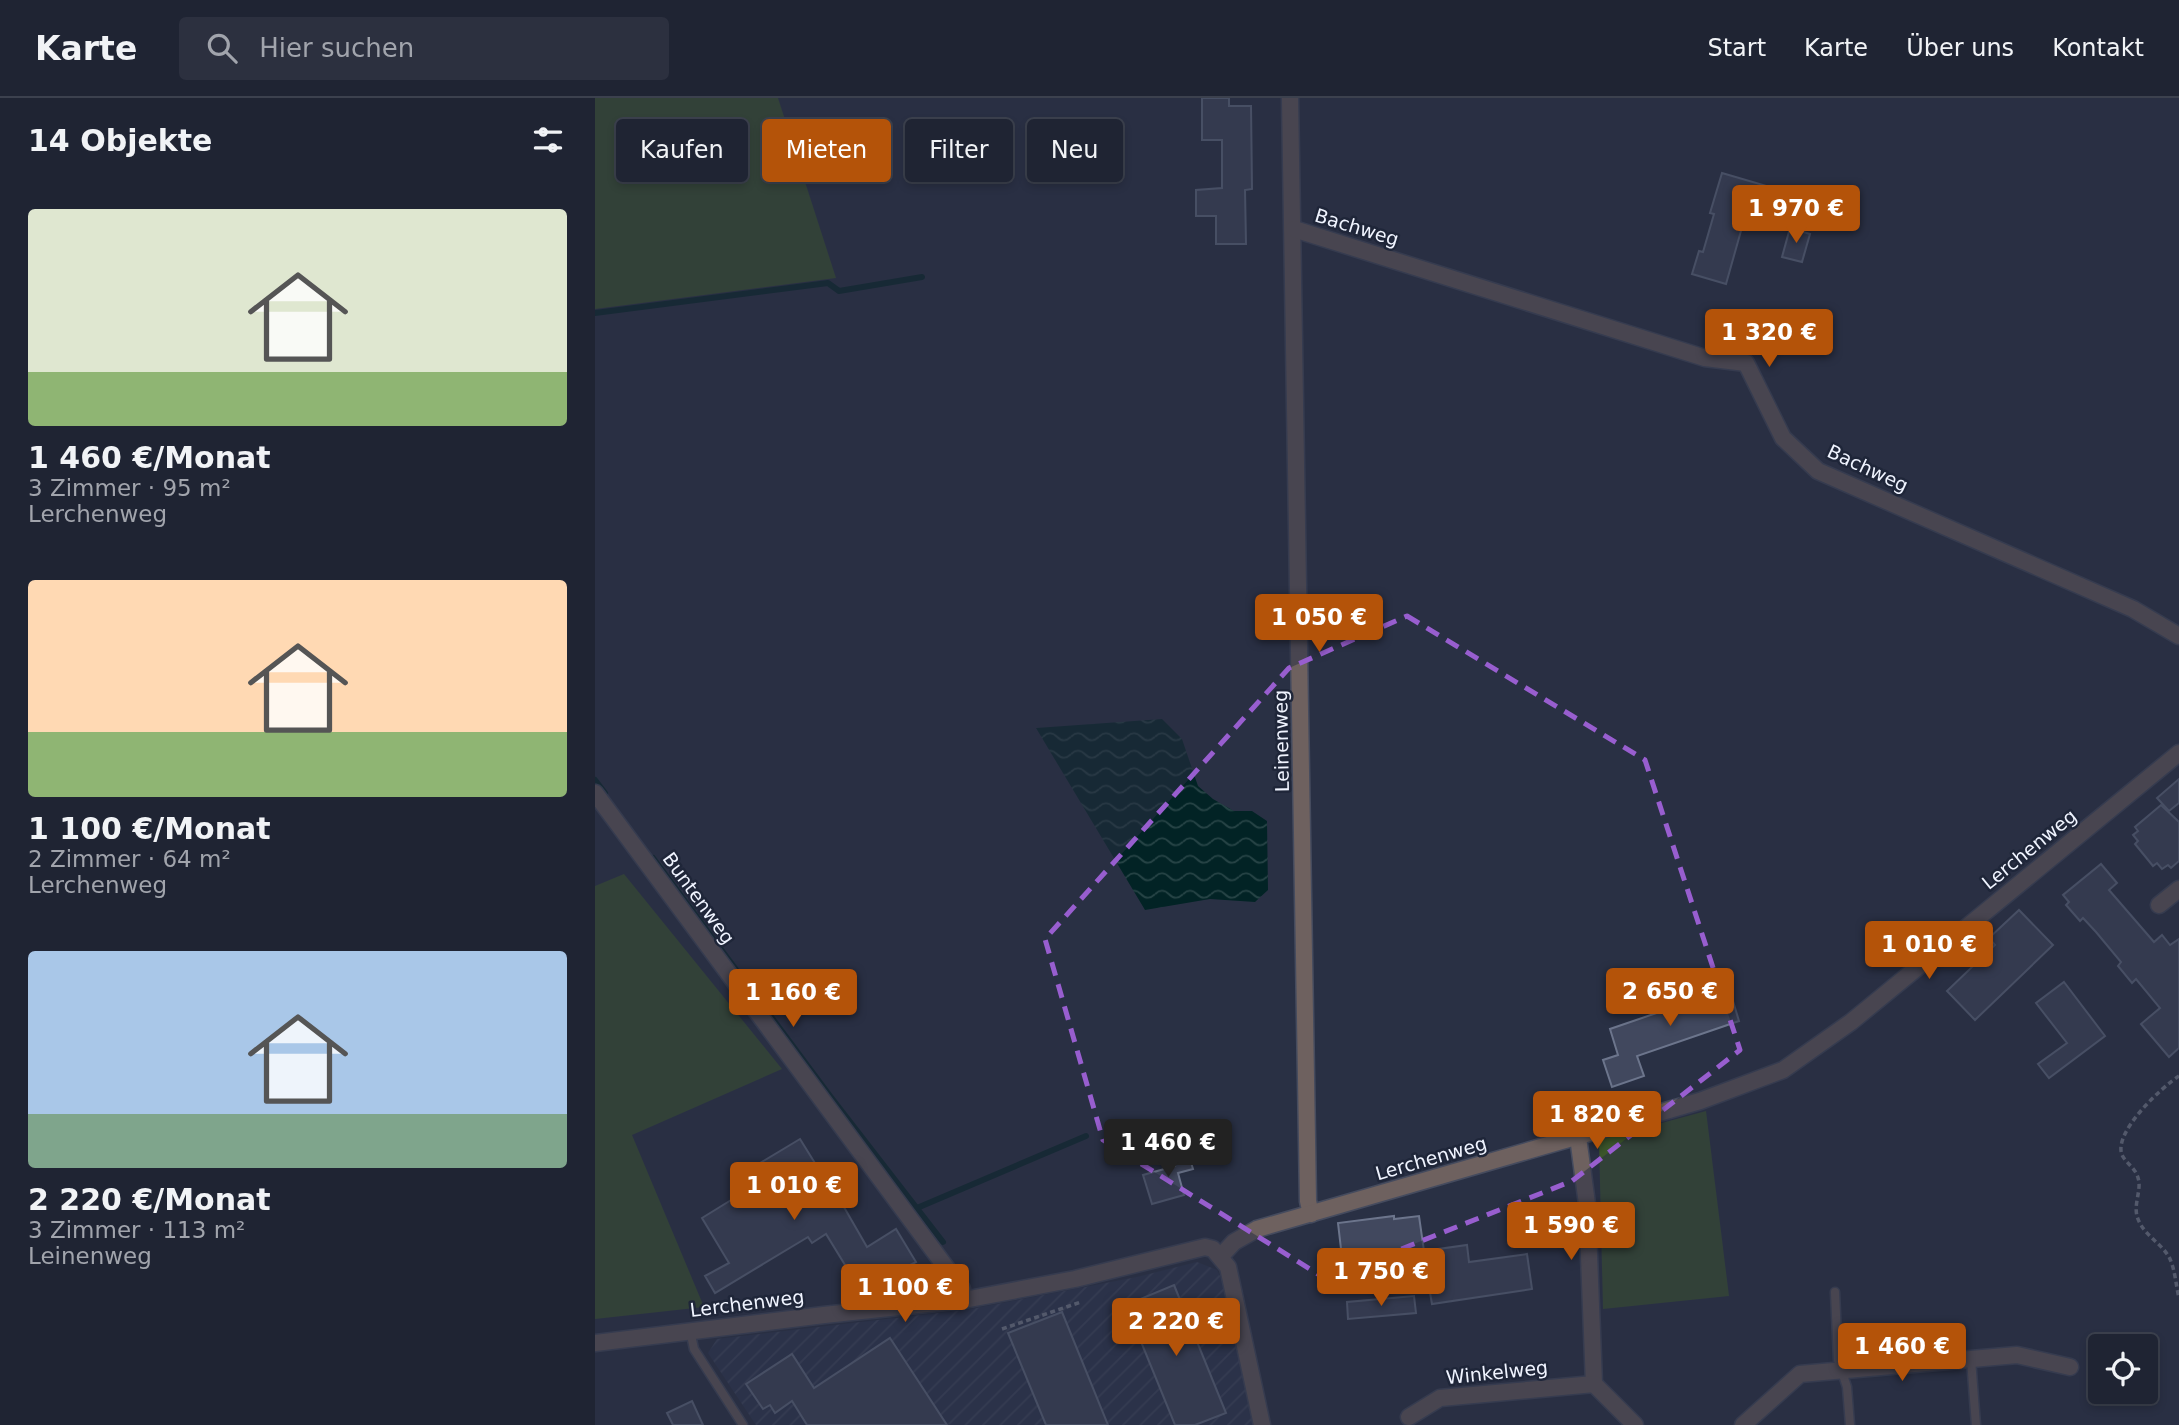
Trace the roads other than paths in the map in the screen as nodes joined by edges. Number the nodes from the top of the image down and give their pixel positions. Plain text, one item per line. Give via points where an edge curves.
1 (1290, 98) edge
2 (1294, 229) junction
3 (2179, 636) edge
4 (2179, 753) edge
5 (595, 793) edge
6 (2179, 889) edge
7 (2159, 905) dead end
8 (1578, 1137) junction
9 (1311, 1214) junction
10 (1221, 1256) junction
11 (1835, 1292) dead end
12 (964, 1300) junction
13 (690, 1330) junction
14 (595, 1343) edge
15 (1971, 1359) junction
16 (2070, 1367) dead end
17 (1842, 1370) junction
18 (1594, 1384) junction
19 (1409, 1417) dead end
20 (743, 1425) edge
21 (1262, 1425) edge
22 (1635, 1425) edge
23 (1743, 1425) edge
24 (1850, 1425) edge
25 (1976, 1425) edge

1 - 2 street, Leinenweg
2 - 3 street, Bachweg via 1705,358 1746,363 1783,438 1818,471 2133,609
2 - 9 street, Leinenweg
4 - 8 street, Lerchenweg via 1851,1022 1783,1070 1700,1101
5 - 12 street, Buntenweg via 962,1289
6 - 7 street
8 - 9 street, Lerchenweg
8 - 18 street via 1587,1204
9 - 10 street, Lerchenweg via 1257,1229
10 - 12 street, Lerchenweg via 1205,1247
10 - 21 street via 1228,1267
11 - 17 lane
12 - 13 street, Lerchenweg
13 - 14 street, Lerchenweg
13 - 20 lane via 694,1349
15 - 16 street via 2017,1355
15 - 17 street
15 - 25 lane
17 - 23 street via 1800,1374
17 - 24 lane
18 - 19 street, Winkelweg via 1440,1398
18 - 22 street

